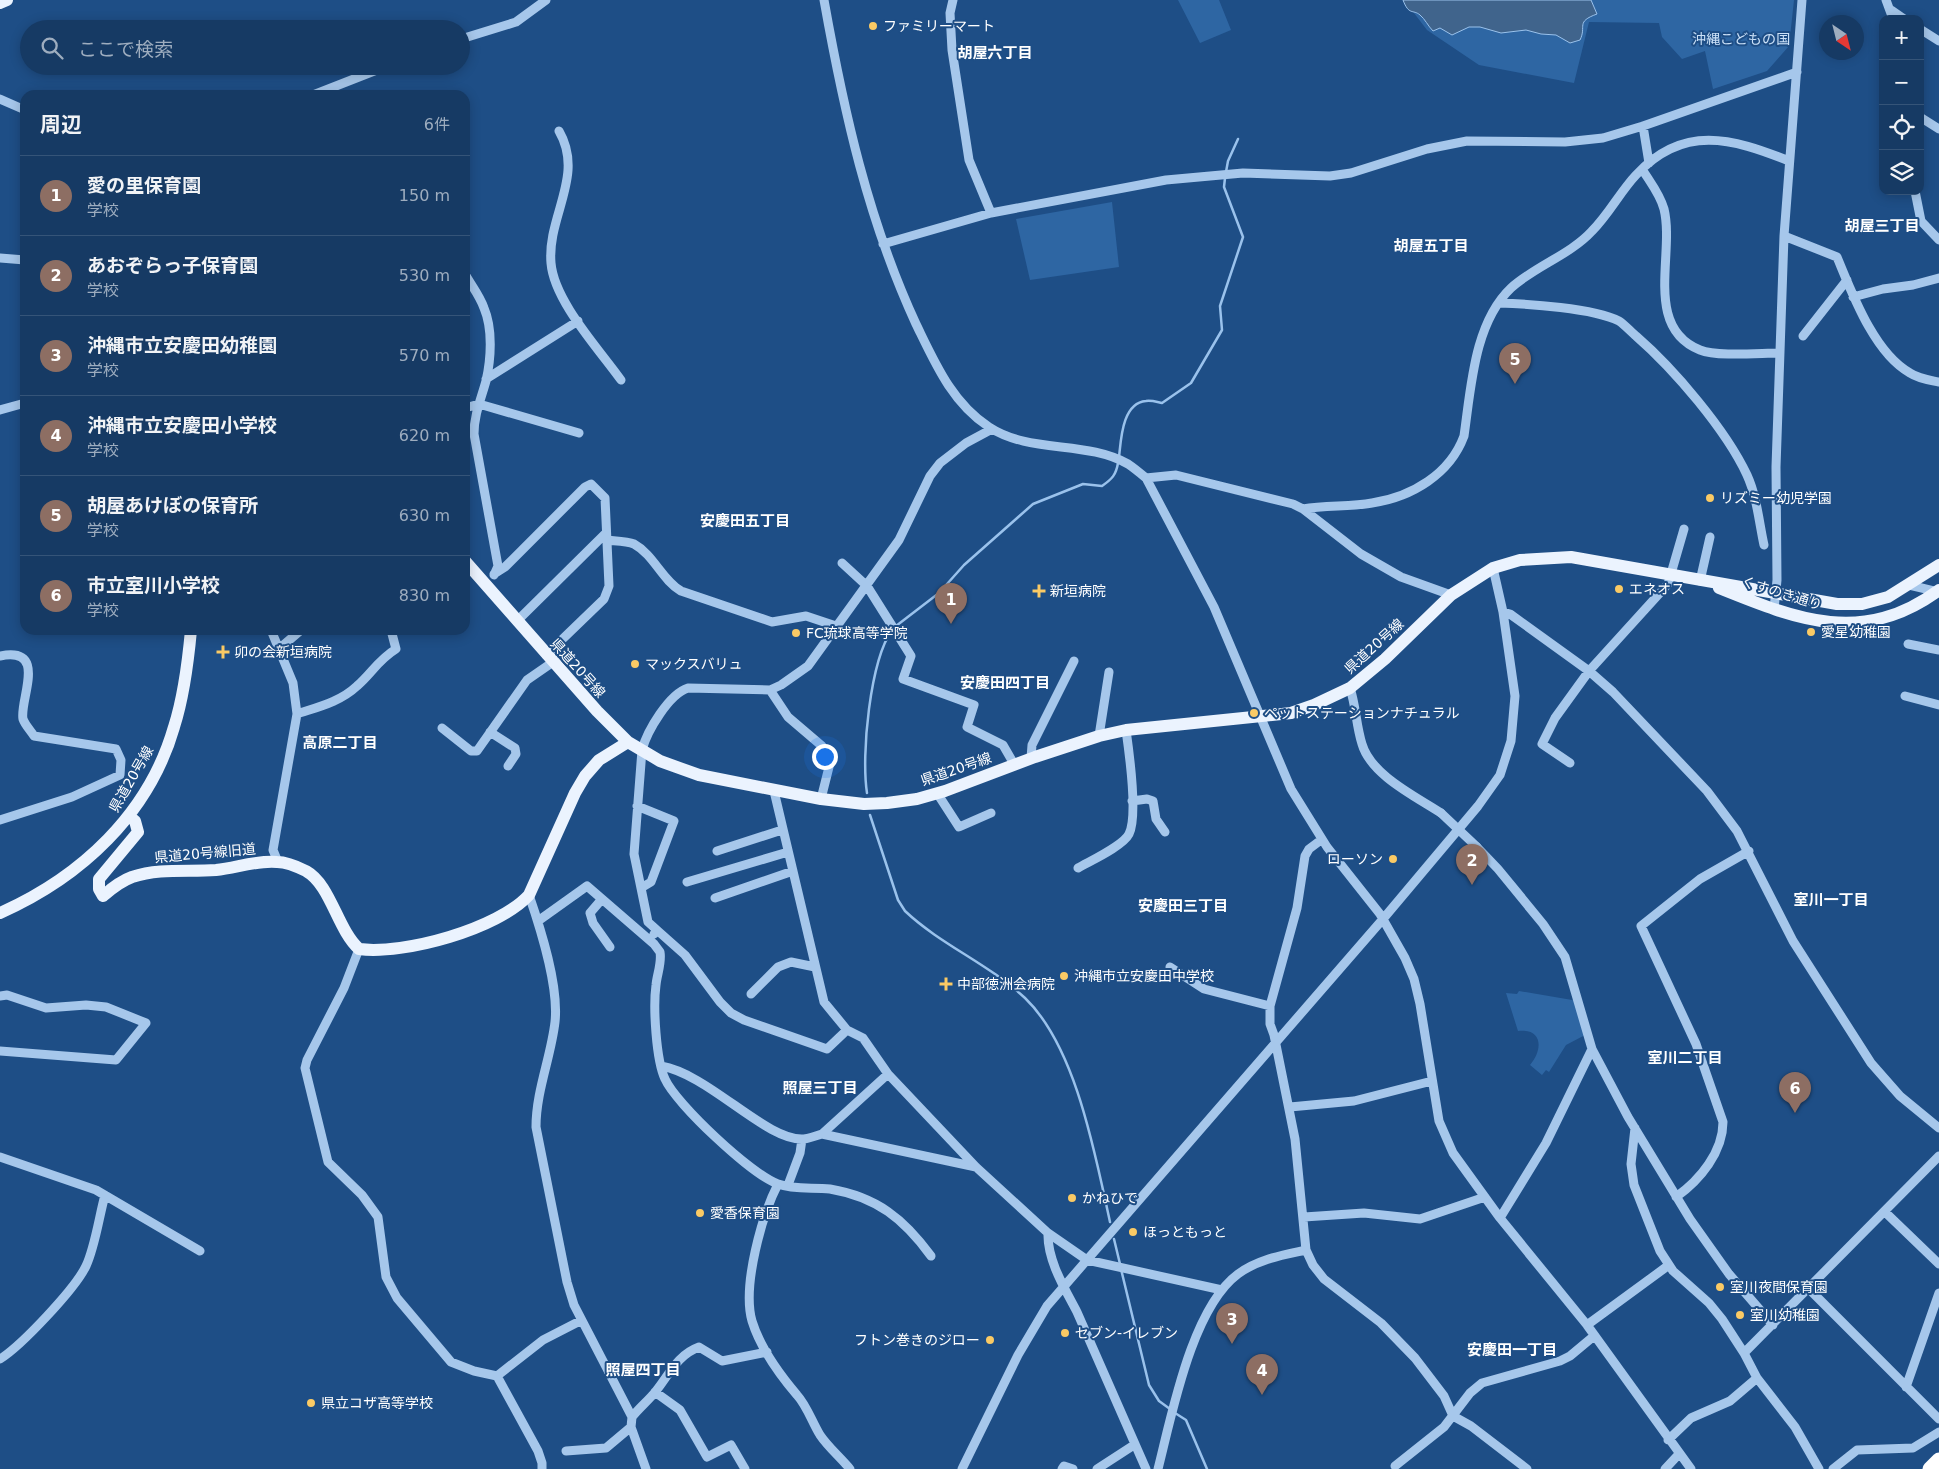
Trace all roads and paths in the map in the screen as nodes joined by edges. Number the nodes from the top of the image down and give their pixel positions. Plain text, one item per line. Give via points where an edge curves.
1 (7, 0) edge
2 (546, 0) edge
3 (824, 0) edge
4 (953, 0) edge
5 (1802, 0) edge
6 (1886, 0) edge
7 (0, 3) edge
8 (1892, 14) edge
9 (1924, 32) edge
10 (470, 36) edge
11 (1939, 41) edge
12 (1796, 72) junction
13 (364, 75) edge
14 (326, 90) edge
15 (0, 99) edge
16 (20, 108) edge
17 (1924, 120) edge
18 (1643, 126) junction
19 (1939, 129) edge
20 (559, 130) dead end
21 (1789, 161) junction
22 (1646, 166) junction
23 (1916, 195) edge
24 (991, 213) junction
25 (1784, 236) junction
26 (1939, 240) edge
27 (883, 244) junction
28 (0, 258) edge
29 (20, 260) edge
30 (1939, 278) edge
31 (1846, 280) junction
32 (470, 283) edge
33 (1854, 297) junction
34 (1499, 303) junction
35 (578, 320) junction
36 (1803, 336) dead end
37 (1779, 353) junction
38 (486, 379) junction
39 (621, 380) dead end
40 (1939, 382) edge
41 (20, 404) edge
42 (479, 404) junction
43 (470, 407) edge
44 (0, 410) edge
45 (992, 429) junction
46 (579, 433) dead end
47 (1146, 478) junction
48 (1304, 509) junction
49 (1684, 529) dead end
50 (606, 537) junction
51 (1710, 537) dead end
52 (1764, 545) dead end
53 (842, 562) dead end
54 (1939, 565) edge
55 (470, 566) edge
56 (1493, 568) junction
57 (494, 574) junction
58 (1672, 575) junction
59 (1700, 581) junction
60 (1909, 585) junction
61 (487, 586) junction
62 (867, 586) junction
63 (1938, 591) edge
64 (1451, 595) junction
65 (1776, 595) junction
66 (1774, 609) junction
67 (1503, 612) junction
68 (517, 621) junction
69 (836, 626) junction
70 (190, 635) edge
71 (273, 635) edge
72 (295, 635) edge
73 (392, 635) edge
74 (1908, 644) dead end
75 (280, 648) junction
76 (1939, 650) edge
77 (0, 656) edge
78 (550, 658) junction
79 (1074, 661) dead end
80 (1589, 671) junction
81 (1109, 672) dead end
82 (1350, 688) junction
83 (770, 690) junction
84 (1905, 696) dead end
85 (1939, 705) edge
86 (297, 714) junction
87 (1261, 716) junction
88 (442, 728) dead end
89 (1126, 730) junction
90 (490, 732) junction
91 (1099, 736) junction
92 (628, 742) junction
93 (642, 750) junction
94 (1031, 758) junction
95 (1014, 764) junction
96 (1570, 764) dead end
97 (508, 766) dead end
98 (774, 791) junction
99 (937, 793) junction
100 (821, 799) junction
101 (1132, 801) junction
102 (637, 806) junction
103 (991, 813) dead end
104 (129, 816) junction
105 (0, 820) edge
106 (782, 830) junction
107 (1165, 832) dead end
108 (1322, 840) junction
109 (717, 851) dead end
110 (1749, 851) junction
111 (788, 852) junction
112 (278, 862) junction
113 (1078, 868) dead end
114 (793, 871) junction
115 (688, 882) dead end
116 (641, 888) junction
117 (529, 895) junction
118 (715, 898) dead end
119 (602, 899) junction
120 (0, 913) edge
121 (1383, 919) junction
122 (538, 920) junction
123 (658, 931) junction
124 (649, 939) junction
125 (610, 948) dead end
126 (359, 950) junction
127 (815, 967) junction
128 (1170, 967) dead end
129 (751, 994) dead end
130 (0, 996) edge
131 (1270, 1006) junction
132 (847, 1030) junction
133 (1275, 1043) junction
134 (1592, 1049) junction
135 (0, 1051) edge
136 (661, 1066) junction
137 (888, 1074) junction
138 (1432, 1081) junction
139 (1290, 1107) junction
140 (1635, 1128) junction
141 (1939, 1128) edge
142 (822, 1134) junction
143 (802, 1139) junction
144 (1939, 1156) edge
145 (0, 1157) edge
146 (976, 1167) junction
147 (778, 1184) junction
148 (788, 1185) junction
149 (105, 1195) junction
150 (1485, 1197) junction
151 (1676, 1197) junction
152 (1884, 1212) junction
153 (1304, 1217) junction
154 (1500, 1218) junction
155 (1048, 1233) junction
156 (1306, 1250) junction
157 (200, 1251) dead end
158 (931, 1256) dead end
159 (1086, 1260) junction
160 (1939, 1264) edge
161 (1669, 1265) junction
162 (1064, 1287) junction
163 (1809, 1289) junction
164 (1222, 1290) junction
165 (1939, 1293) edge
166 (580, 1321) junction
167 (1587, 1325) junction
168 (1773, 1325) junction
169 (1594, 1336) junction
170 (767, 1352) junction
171 (1744, 1353) junction
172 (0, 1359) edge
173 (497, 1376) junction
174 (1757, 1378) junction
175 (1906, 1387) junction
176 (655, 1392) junction
177 (1454, 1416) junction
178 (632, 1417) junction
179 (1939, 1419) edge
180 (631, 1427) junction
181 (1939, 1432) edge
182 (1668, 1440) junction
183 (1134, 1445) junction
184 (566, 1451) dead end
185 (1679, 1454) junction
186 (1395, 1466) dead end
187 (542, 1469) edge
188 (646, 1469) edge
189 (745, 1469) edge
190 (850, 1469) edge
191 (962, 1469) edge
192 (1062, 1469) edge
193 (1072, 1469) edge
194 (1098, 1469) edge
195 (1146, 1469) edge
196 (1158, 1469) edge
197 (1527, 1469) edge
198 (1665, 1469) edge
199 (1691, 1469) edge
200 (1819, 1469) edge
201 (1833, 1469) edge

1 - 7 main road
2 - 10 street via 516,22
3 - 27 street via 844,104
4 - 24 street via 950,13 952,50 970,160
5 - 12 street
6 - 8 street
9 - 11 street
12 - 18 street
12 - 21 street
13 - 14 street
15 - 16 street
17 - 19 street
18 - 22 street
18 - 24 street via 1584,141 1467,141 1330,176 1220,174 1140,184
20 - 35 street via 568,145 570,162 556,221 551,264 562,296
21 - 22 street via 1753,146 1699,139 1680,145
21 - 25 street
22 - 34 street via 1591,232 1511,288
22 - 37 street via 1664,210 1667,238 1664,281 1667,314 1674,328 1685,342 1712,353
23 - 26 street via 1921,221
24 - 27 street
25 - 31 street via 1837,257
25 - 37 street
27 - 45 street via 901,290 948,387 974,416
28 - 29 street
30 - 33 street
31 - 33 street
31 - 36 street
32 - 38 street via 488,321
33 - 40 street via 1878,340 1897,363 1909,373
34 - 48 street via 1481,336 1464,436 1446,468 1398,497 1372,503
34 - 52 street via 1598,314 1619,322 1659,356 1694,398 1746,475 1754,495
35 - 38 street
35 - 39 street
37 - 65 street
38 - 42 street
41 - 44 street
42 - 43 street
42 - 46 street
42 - 57 street via 474,434 498,566
45 - 47 street via 1031,443 1113,458
45 - 62 street via 966,442 930,476 899,540
47 - 48 street via 1176,475 1280,500
47 - 87 street via 1214,607
48 - 64 street via 1360,554 1401,577
49 - 58 street
50 - 57 street via 605,498 591,484
50 - 68 street
50 - 69 street via 634,544 663,572 670,585 681,591 772,622 806,616
50 - 78 street via 608,586 604,599
51 - 59 street
53 - 62 street
54 - 60 main road, くすのき通り
55 - 61 main road, 県道20号線
56 - 58 main road, くすのき通り via 1520,560 1571,557
56 - 64 main road, 県道20号線
56 - 67 street
57 - 61 street
58 - 59 main road, くすのき通り
58 - 80 street via 1645,611 1612,642
59 - 65 main road, くすのき通り
59 - 66 main road, くすのき通り
60 - 63 street
60 - 65 main road, くすのき通り via 1888,597 1862,604 1837,604
61 - 68 main road, 県道20号線
62 - 69 street
62 - 95 street via 911,656 903,679 974,705 967,727 1003,745
63 - 66 main road, くすのき通り via 1892,617 1857,623 1821,621
64 - 82 main road, 県道20号線
65 - 66 street
67 - 80 street
67 - 121 street via 1515,696 1514,725 1507,759 1500,776 1478,806
68 - 78 main road, 県道20号線
69 - 83 street via 808,666
70 - 104 main road, 県道20号線 via 185,681 169,743 151,782
71 - 75 street
72 - 75 street
73 - 86 street via 396,649 382,658 358,686 341,698
74 - 76 street
75 - 86 street via 293,683
77 - 105 street via 21,658 28,667 24,720 34,736 116,749 121,760 120,775 72,797
78 - 90 street via 527,680
78 - 92 main road, 県道20号線
79 - 94 street via 1032,745
80 - 96 street via 1555,718 1542,744
80 - 110 street via 1707,791
81 - 91 street
82 - 87 main road, 県道20号線 via 1302,709
82 - 134 street, bridge via 1362,743 1373,766 1441,813 1504,876 1543,924 1565,957
83 - 93 street via 710,686 678,691 644,741
83 - 100 street via 788,717 822,746 831,759
84 - 85 street
86 - 112 street via 273,850
87 - 89 main road, 県道20号線
87 - 108 street via 1291,789
88 - 90 street via 471,751 477,751
89 - 91 main road, 県道20号線
89 - 101 street via 1132,765
90 - 97 street via 516,748
91 - 94 main road, 県道20号線
92 - 93 main road, 県道20号線
92 - 117 main road via 599,760 585,776
93 - 98 main road, 県道20号線 via 681,770
93 - 102 street
94 - 95 main road, 県道20号線
95 - 99 main road, 県道20号線
98 - 100 main road, 県道20号線
98 - 106 street
99 - 100 main road, 県道20号線 via 917,799 864,804
99 - 103 street via 959,827
101 - 107 street via 1153,801 1156,820
101 - 113 street via 1129,834 1119,844
102 - 116 street via 634,854
102 - 116 street via 674,821 652,882
104 - 112 main road, 県道20号線旧道 via 135,821 138,832 99,879 98,889 103,896 124,880 150,872 216,870
104 - 120 main road, 県道20号線 via 71,873
106 - 109 street
106 - 111 street
108 - 121 street
108 - 131 street via 1305,856 1297,908
110 - 141 street via 1793,941 1870,1062 1900,1096
110 - 151 street via 1700,879 1640,926 1696,1044 1723,1122 1719,1146 1708,1165 1693,1184
111 - 114 street
111 - 115 street
112 - 126 main road, 県道20号線旧道 via 306,871 316,880 351,942
114 - 118 street
114 - 127 street
116 - 123 street via 648,922
117 - 122 street
117 - 126 main road via 520,905 492,921 423,944 392,950
119 - 122 street via 587,886
119 - 124 street
119 - 125 street via 590,913
121 - 133 street
121 - 138 street via 1414,979 1425,1025
122 - 166 street via 556,1003 550,1051 536,1108 536,1127 566,1282
123 - 124 street
123 - 132 street via 685,955 720,1002 744,1020 827,1050
124 - 136 street via 661,957 655,988 657,1047
126 - 173 street via 305,1068 328,1162 362,1195 378,1217 386,1276 397,1298 451,1362
127 - 129 street via 791,962 778,967
127 - 132 street via 824,1002
128 - 131 street via 1204,989
130 - 135 street via 7,995 46,1008 106,1007 146,1023 116,1060
131 - 133 street
132 - 137 street via 863,1038
133 - 139 street
133 - 159 street
134 - 140 street
134 - 154 street via 1546,1143
136 - 143 street via 677,1068 697,1078 761,1123 777,1132
136 - 147 street via 664,1079 688,1109 727,1148
137 - 142 street
137 - 146 street
138 - 139 street via 1354,1101
138 - 150 street via 1444,1136
139 - 153 street
140 - 151 street
140 - 161 street via 1631,1164 1634,1185 1660,1251
142 - 143 street
142 - 146 street
143 - 148 street
144 - 152 street
145 - 149 street
146 - 155 street
147 - 148 street
147 - 170 street via 767,1204 757,1243 749,1302 752,1321
148 - 158 street via 830,1190 863,1199 901,1220
149 - 157 street
149 - 172 street via 86,1266 15,1350
150 - 153 street via 1420,1219 1364,1213
150 - 154 street
151 - 168 street via 1729,1274
152 - 160 street
152 - 163 street
153 - 156 street
154 - 167 street
155 - 159 street
155 - 162 street via 1048,1245
156 - 164 street via 1257,1263 1238,1274
156 - 177 street via 1324,1279 1381,1323 1416,1358 1444,1396
159 - 162 street
159 - 164 street
161 - 167 street
161 - 171 street via 1709,1303
162 - 183 street
162 - 191 street via 1032,1329
163 - 168 street
163 - 175 street
164 - 196 street via 1199,1329
165 - 175 street
166 - 173 street via 543,1340
166 - 178 street
167 - 169 street
168 - 171 street
169 - 177 street via 1560,1361 1482,1383 1470,1392
169 - 182 street
170 - 176 street via 722,1361 699,1347 681,1358
170 - 190 street via 798,1395 821,1437
171 - 174 street
173 - 187 street via 538,1451
174 - 182 street via 1730,1401 1691,1418
174 - 200 street via 1795,1428
175 - 179 street
176 - 178 street
176 - 189 street via 680,1410 707,1456 732,1445
177 - 186 street via 1426,1444
177 - 197 street
178 - 180 street
180 - 184 street via 606,1448
180 - 188 street
181 - 201 street via 1913,1448 1858,1450
182 - 185 street
183 - 194 street
183 - 195 street
185 - 198 street
185 - 199 street
192 - 193 street via 1064,1466

